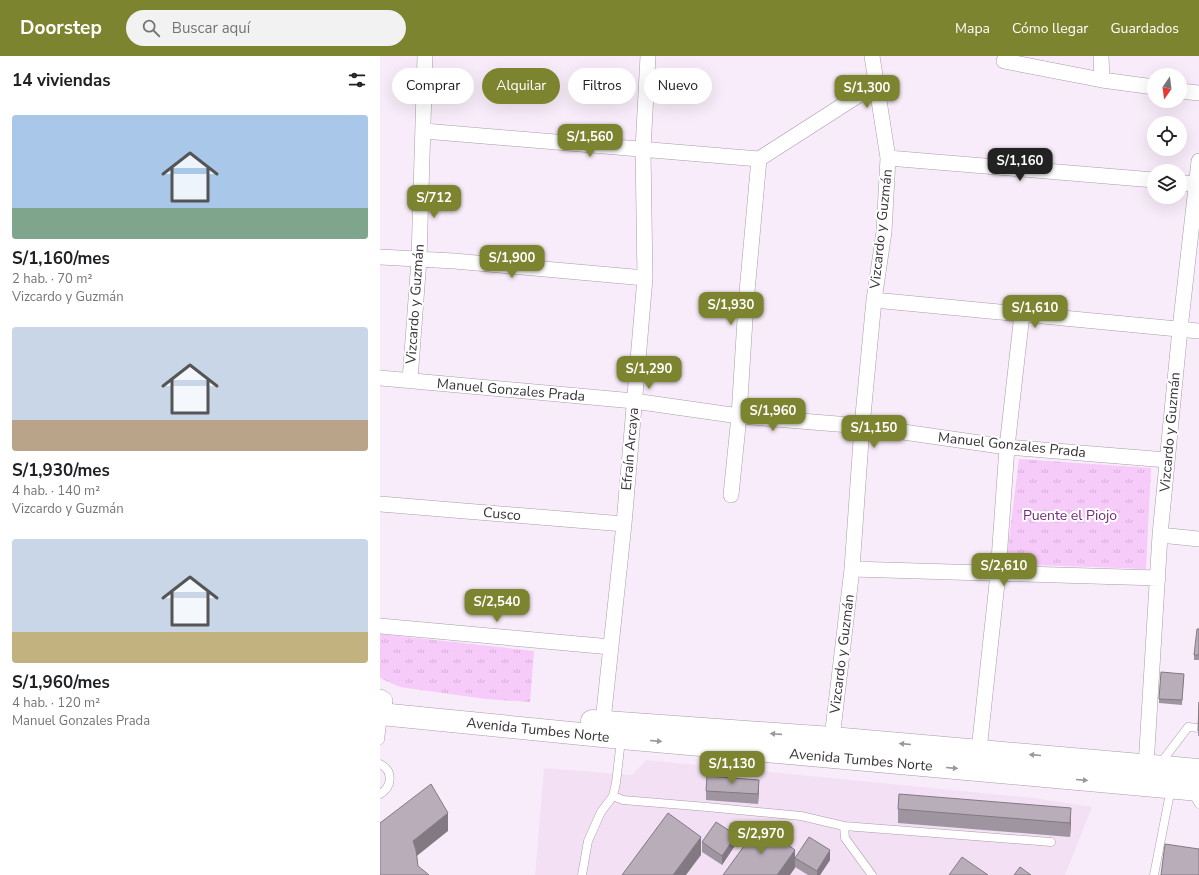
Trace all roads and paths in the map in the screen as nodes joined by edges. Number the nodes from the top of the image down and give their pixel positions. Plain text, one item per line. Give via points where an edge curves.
1 (425, 56) edge
2 (648, 56) edge
3 (872, 56) edge
4 (1101, 56) edge
5 (1004, 61) dead end
6 (1102, 80) junction
7 (876, 84) junction
8 (1147, 86) edge
9 (1187, 92) edge
10 (1199, 93) edge
11 (424, 131) junction
12 (643, 149) junction
13 (888, 158) junction
14 (759, 159) junction
15 (1199, 161) edge
16 (1147, 179) edge
17 (1187, 183) edge
18 (1197, 184) edge
19 (380, 257) edge
20 (419, 259) junction
21 (645, 278) junction
22 (874, 300) junction
23 (1022, 314) junction
24 (1180, 329) junction
25 (1199, 331) edge
26 (380, 378) edge
27 (410, 380) junction
28 (634, 401) junction
29 (739, 416) junction
30 (862, 426) junction
31 (1007, 447) junction
32 (1167, 460) junction
33 (731, 495) dead end
34 (380, 504) edge
35 (624, 524) junction
36 (1160, 535) junction
37 (1199, 539) edge
38 (852, 569) junction
39 (998, 574) junction
40 (1158, 578) junction
41 (380, 626) edge
42 (611, 647) junction
43 (381, 707) edge
44 (603, 722) junction
45 (1199, 728) edge
46 (622, 738) junction
47 (832, 738) junction
48 (380, 740) edge
49 (979, 750) junction
50 (380, 764) edge
51 (1152, 766) junction
52 (1192, 788) edge
53 (380, 794) edge
54 (613, 796) junction
55 (844, 826) junction
56 (1051, 842) dead end
57 (582, 875) edge
58 (872, 875) edge
59 (1154, 875) edge

1 - 11 street, Vizcardo y Guzmán
2 - 12 street, Efraín Arcaya
3 - 7 street, Vizcardo y Guzmán
4 - 6 street
5 - 6 street
6 - 8 street
7 - 13 street, Vizcardo y Guzmán
7 - 14 street
9 - 10 street
11 - 12 street
11 - 20 street, Vizcardo y Guzmán
12 - 14 street
12 - 21 street, Efraín Arcaya
13 - 16 street, Vizcardo y Guzmán
13 - 22 street, Vizcardo y Guzmán via 884,232
14 - 29 street
15 - 18 street, Vizcardo y Guzmán
17 - 18 street
18 - 24 street, Vizcardo y Guzmán
19 - 20 street
20 - 21 street
20 - 27 street, Vizcardo y Guzmán
21 - 28 street, Efraín Arcaya
22 - 23 street, Vizcardo y Guzmán
22 - 30 street, Vizcardo y Guzmán
23 - 24 street, Vizcardo y Guzmán
23 - 31 street
24 - 25 street, Vizcardo y Guzmán
24 - 32 street, Vizcardo y Guzmán
26 - 27 street, Manuel Gonzales Prada
27 - 28 street, Manuel Gonzales Prada
28 - 29 street, Manuel Gonzales Prada
28 - 35 street, Efraín Arcaya
29 - 30 street, Manuel Gonzales Prada
29 - 33 street
30 - 31 street, Manuel Gonzales Prada
30 - 38 street, Vizcardo y Guzmán
31 - 32 street, Manuel Gonzales Prada
31 - 39 street
32 - 36 street, Vizcardo y Guzmán
34 - 35 street, Cusco
35 - 42 street, Efraín Arcaya
36 - 37 street
36 - 40 street, Vizcardo y Guzmán
38 - 39 street
38 - 47 street, Vizcardo y Guzmán
39 - 40 street
39 - 49 street
40 - 51 street, Vizcardo y Guzmán
41 - 42 street
42 - 44 street, Efraín Arcaya
43 - 44 highway, Avenida Tumbes Norte
43 - 46 highway, Avenida Tumbes Norte
43 - 48 lane
47 -> 44 highway, Avenida Tumbes Norte
45 - 51 lane via 1188,727
46 -> 52 highway, Avenida Tumbes Norte
46 - 54 lane
49 -> 47 highway, Avenida Tumbes Norte
51 -> 49 highway, Avenida Tumbes Norte
50 - 53 lane via 384,766 390,778 386,790
51 - 52 highway, Avenida Tumbes Norte
52 - 59 lane
54 - 55 lane via 623,800 801,816
54 - 57 lane via 601,812 588,841
55 - 56 lane
55 - 58 lane via 845,838

